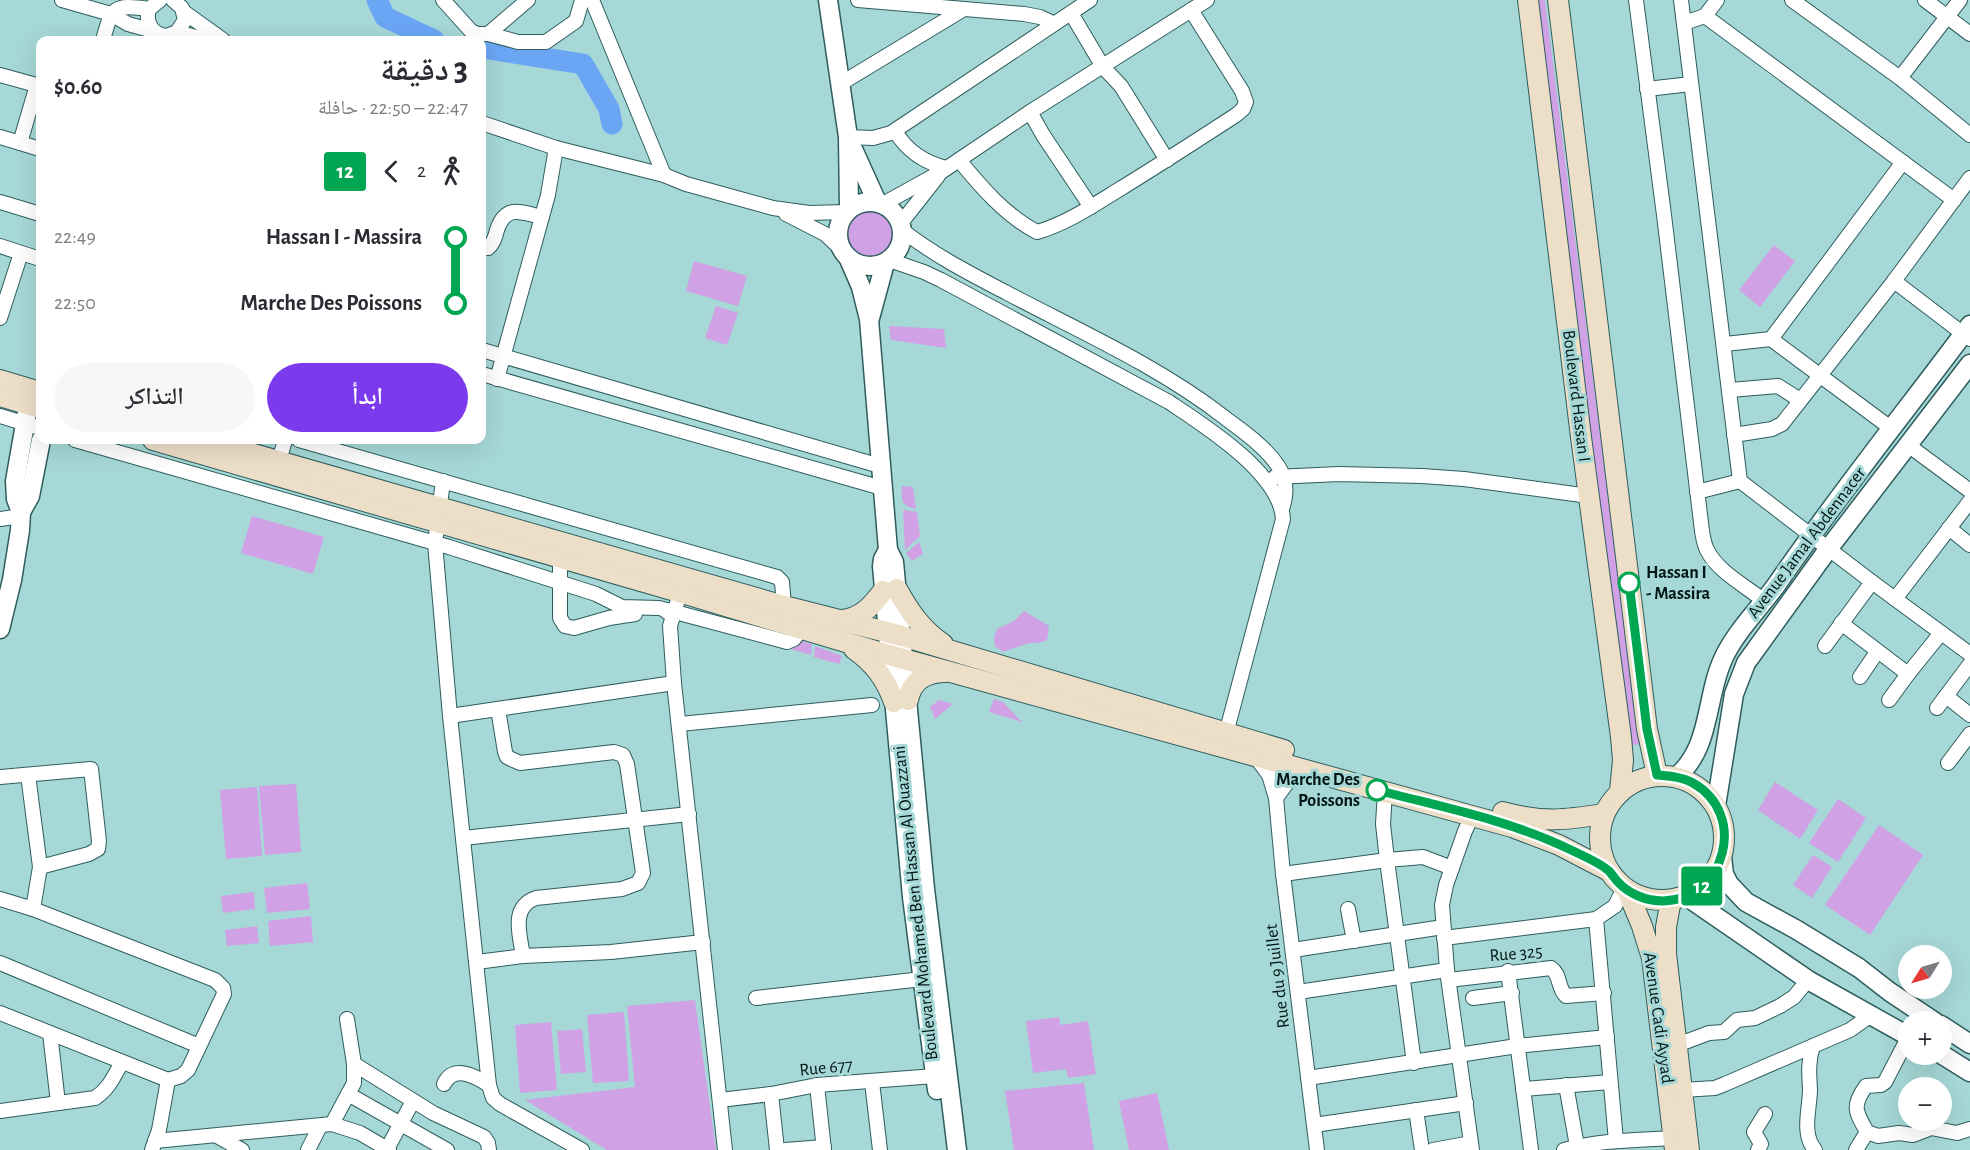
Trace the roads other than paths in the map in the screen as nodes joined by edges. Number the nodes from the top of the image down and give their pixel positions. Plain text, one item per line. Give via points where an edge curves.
1 (62, 0) edge
2 (442, 0) edge
3 (528, 0) edge
4 (582, 0) edge
5 (592, 0) edge
6 (828, 0) edge
7 (858, 0) edge
8 (1033, 0) edge
9 (1090, 0) edge
10 (1207, 0) edge
11 (1528, 0) edge
12 (1558, 0) edge
13 (1636, 0) edge
14 (1681, 0) edge
15 (1718, 0) edge
16 (1792, 0) edge
17 (1925, 0) edge
18 (1960, 0) edge
19 (177, 3) edge
20 (152, 4) edge
21 (928, 4) edge
22 (964, 9) junction
23 (1191, 10) junction
24 (1071, 13) junction
25 (111, 14) junction
26 (1032, 15) junction
27 (1705, 16) junction
28 (1947, 17) junction
29 (1053, 23) junction
30 (1684, 23) junction
31 (488, 34) junction
32 (1970, 34) edge
33 (154, 35) edge
34 (104, 36) edge
35 (173, 36) edge
36 (218, 36) edge
37 (1103, 67) junction
38 (0, 75) edge
39 (1900, 78) junction
40 (840, 84) junction
41 (1691, 84) junction
42 (36, 85) edge
43 (1647, 89) junction
44 (36, 92) edge
45 (1030, 112) junction
46 (486, 124) edge
47 (895, 131) junction
48 (1970, 135) edge
49 (848, 137) junction
50 (0, 138) edge
51 (20, 142) junction
52 (36, 148) edge
53 (556, 148) junction
54 (959, 160) junction
55 (1167, 160) junction
56 (1903, 162) junction
57 (944, 170) junction
58 (664, 175) junction
59 (1969, 183) edge
60 (1954, 200) junction
61 (0, 202) edge
62 (880, 203) junction
63 (1091, 207) junction
64 (773, 208) junction
65 (847, 210) junction
66 (36, 213) edge
67 (542, 217) junction
68 (902, 227) junction
69 (0, 246) edge
70 (486, 247) edge
71 (21, 253) junction
72 (845, 254) junction
73 (36, 258) edge
74 (887, 261) junction
75 (1894, 281) junction
76 (3, 300) edge
77 (0, 318) edge
78 (869, 319) junction
79 (1968, 333) edge
80 (1771, 339) junction
81 (1725, 344) junction
82 (486, 351) edge
83 (503, 356) junction
84 (1970, 364) edge
85 (1154, 370) junction
86 (486, 375) edge
87 (1819, 375) junction
88 (497, 379) junction
89 (0, 380) edge
90 (1145, 388) junction
91 (1730, 390) junction
92 (0, 396) edge
93 (1800, 400) junction
94 (34, 407) edge
95 (0, 416) edge
96 (1892, 429) junction
97 (1734, 435) junction
98 (40, 444) edge
99 (89, 444) edge
100 (168, 444) edge
101 (219, 444) edge
102 (284, 444) edge
103 (313, 444) edge
104 (1908, 445) junction
105 (279, 461) junction
106 (880, 465) junction
107 (1283, 476) junction
108 (1265, 479) junction
109 (443, 481) junction
110 (1740, 481) junction
111 (882, 488) junction
112 (1970, 491) edge
113 (1697, 492) junction
114 (1589, 496) junction
115 (1970, 501) edge
116 (1282, 509) junction
117 (21, 514) junction
118 (438, 515) junction
119 (0, 519) edge
120 (1949, 528) junction
121 (627, 533) junction
122 (1811, 534) junction
123 (435, 543) junction
124 (1970, 545) edge
125 (1829, 548) junction
126 (560, 558) junction
127 (619, 558) junction
128 (559, 581) junction
129 (6, 582) edge
130 (1872, 582) junction
131 (890, 590) junction
132 (682, 593) junction
133 (1895, 599) junction
134 (610, 601) junction
135 (1764, 602) junction
136 (784, 606) junction
137 (675, 612) junction
138 (609, 618) junction
139 (1841, 623) junction
140 (0, 629) edge
141 (802, 629) junction
142 (840, 630) junction
143 (1941, 633) junction
144 (894, 634) junction
145 (1825, 646) dead end
146 (953, 651) junction
147 (1877, 652) junction
148 (1970, 654) edge
149 (897, 657) junction
150 (1970, 664) edge
151 (949, 672) junction
152 (1908, 674) junction
153 (1860, 677) dead end
154 (674, 683) junction
155 (1946, 696) junction
156 (1889, 700) dead end
157 (901, 701) junction
158 (872, 705) dead end
159 (1937, 708) dead end
160 (498, 709) junction
161 (1970, 715) edge
162 (450, 716) junction
163 (680, 724) junction
164 (1970, 734) edge
165 (1224, 740) junction
166 (1256, 756) junction
167 (1948, 763) dead end
168 (1304, 770) junction
169 (28, 776) junction
170 (1666, 776) junction
171 (0, 777) edge
172 (1620, 791) junction
173 (1385, 792) junction
174 (1276, 798) junction
175 (1716, 806) junction
176 (689, 814) junction
177 (1604, 814) junction
178 (1472, 816) junction
179 (635, 819) junction
180 (463, 838) junction
181 (1722, 857) junction
182 (1387, 860) junction
183 (40, 867) junction
184 (1452, 868) junction
185 (1609, 871) junction
186 (1283, 874) junction
187 (1625, 889) junction
188 (1678, 898) junction
189 (0, 899) edge
190 (33, 909) junction
191 (1348, 909) dead end
192 (1596, 919) junction
193 (1444, 933) junction
194 (1398, 934) junction
195 (1353, 941) junction
196 (703, 942) junction
197 (1293, 950) junction
198 (523, 956) junction
199 (477, 962) junction
200 (0, 963) edge
201 (1508, 971) junction
202 (1403, 975) junction
203 (1448, 975) junction
204 (922, 979) junction
205 (1808, 980) junction
206 (1298, 992) junction
207 (1512, 993) junction
208 (1604, 993) junction
209 (756, 998) dead end
210 (1473, 998) dead end
211 (1918, 1011) edge
212 (0, 1013) edge
213 (1871, 1015) junction
214 (348, 1019) dead end
215 (1898, 1031) edge
216 (1952, 1032) edge
217 (50, 1033) junction
218 (1607, 1036) junction
219 (1970, 1044) edge
220 (1677, 1045) junction
221 (199, 1046) junction
222 (1517, 1046) junction
223 (1813, 1046) junction
224 (1459, 1055) junction
225 (1898, 1057) edge
226 (1952, 1061) edge
227 (122, 1062) junction
228 (1414, 1063) junction
229 (354, 1064) junction
230 (1970, 1072) edge
231 (936, 1076) junction
232 (1308, 1078) junction
233 (168, 1080) junction
234 (872, 1082) junction
235 (1610, 1082) junction
236 (444, 1084) dead end
237 (489, 1085) junction
238 (817, 1085) junction
239 (1566, 1085) junction
240 (1522, 1089) junction
241 (1682, 1090) junction
242 (348, 1094) junction
243 (771, 1094) junction
244 (720, 1100) junction
245 (413, 1101) junction
246 (58, 1103) junction
247 (1466, 1103) junction
248 (1416, 1110) junction
249 (0, 1111) edge
250 (1765, 1114) dead end
251 (326, 1125) junction
252 (401, 1125) junction
253 (1314, 1125) junction
254 (1970, 1129) edge
255 (1867, 1132) junction
256 (217, 1136) junction
257 (1616, 1142) junction
258 (367, 1144) edge
259 (153, 1146) edge
260 (566, 1146) edge
261 (1679, 1146) edge
262 (1472, 1147) edge
263 (1570, 1148) edge
264 (388, 1149) edge
265 (824, 1149) edge
266 (242, 1150) edge
267 (308, 1150) edge
268 (447, 1150) edge
269 (489, 1150) edge
270 (582, 1150) edge
271 (725, 1150) edge
272 (777, 1150) edge
273 (785, 1150) edge
274 (880, 1150) edge
275 (945, 1150) edge
276 (957, 1150) edge
277 (1317, 1150) edge
278 (1422, 1150) edge
279 (1433, 1150) edge
280 (1532, 1150) edge
281 (1758, 1150) edge
282 (1815, 1150) edge
283 (1856, 1150) edge

1 - 25 street
2 - 31 street via 471,31
3 - 31 street
4 - 31 street via 576,21 546,42 518,42
5 - 58 street
6 - 40 street
7 - 21 street
8 - 26 street
9 - 24 street
10 - 23 street
11 - 114 main road, Boulevard Hassan I
12 - 170 main road, Boulevard Hassan I via 1647,729
13 - 43 street
14 - 30 street
15 - 27 street
16 - 39 street
17 - 28 street
18 - 28 street
19 - 35 street via 185,20
19 - 36 street
20 - 25 street
20 - 33 street via 148,22
21 - 22 street
22 - 26 street
22 - 40 street
23 - 37 street
23 - 55 street via 1246,102 1243,110
24 - 29 street
24 - 37 street
25 - 33 street
25 - 34 street
26 - 29 street
27 - 30 street
27 - 56 street
28 - 32 street
28 - 39 street
29 - 47 street
30 - 41 street
33 - 35 street
37 - 45 street
37 - 55 street via 1120,86
38 - 42 street
39 - 48 street
40 - 49 street
41 - 43 street
41 - 81 street
43 - 113 street
44 - 51 street
45 - 54 street
45 - 63 street
46 - 53 street
47 - 49 street via 873,138
47 - 57 street via 921,159
49 - 62 street
49 - 65 street
50 - 51 street
51 - 52 street
53 - 58 street
53 - 67 street
54 - 57 street
54 - 63 street via 1019,223 1037,232
55 - 63 street
56 - 60 street
56 - 80 street
57 - 62 street
57 - 68 street
58 - 64 street
59 - 60 street
60 - 75 street
61 - 66 street
62 - 65 street via 857,204
62 - 68 street via 891,208
64 - 65 street via 809,213
64 - 72 street via 825,234
65 - 72 street via 837,230
67 - 70 street via 509,212 502,219 493,244
67 - 83 street
68 - 74 street via 900,247
68 - 85 street via 951,263
69 - 71 street
71 - 73 street
71 - 76 street
72 - 74 street via 865,266
72 - 78 street via 861,287
74 - 78 street
74 - 90 street via 950,284
75 - 79 street
75 - 87 street
76 - 77 street
78 - 106 street, Boulevard Mohamed Ben Hassan Al Ouazzani
79 - 96 street, Avenue Jamal Abdennacer
80 - 81 street
80 - 87 street
81 - 91 street
82 - 83 street
83 - 88 street
83 - 106 street
84 - 104 street, Avenue Jamal Abdennacer
85 - 90 street
85 - 107 street via 1237,427 1272,458
86 - 88 street
87 - 93 street
87 - 96 street
88 - 111 street
89 - 94 main road
90 - 108 street via 1196,420
91 - 93 street via 1778,386
91 - 97 street
92 - 94 main road
93 - 97 street via 1777,427
94 - 95 street
94 - 117 street via 15,481
96 - 122 street, Avenue Jamal Abdennacer
97 - 110 street
98 - 117 street via 30,496
99 - 123 street
100 - 118 main road
101 - 105 main road
102 - 105 street
103 - 109 street
104 - 112 street
104 - 125 street, Avenue Jamal Abdennacer
105 - 118 main road
106 - 111 street, Boulevard Mohamed Ben Hassan Al Ouazzani
107 - 108 street
107 - 114 street via 1422,476
107 - 116 street
108 - 116 street
109 - 118 street
109 - 121 street
110 - 113 street
110 - 122 street
111 - 131 street, Boulevard Mohamed Ben Hassan Al Ouazzani via 888,550 882,563
113 - 135 street via 1707,549 1722,569
114 - 172 main road, Boulevard Hassan I via 1623,748
115 - 120 street
116 - 165 street via 1280,532
117 - 119 street
117 - 129 street
118 - 123 street
118 - 126 main road
118 - 127 main road
120 - 124 street
120 - 133 street
121 - 127 street
121 - 136 street via 777,577 782,582
122 - 125 street
122 - 135 street, Avenue Jamal Abdennacer
123 - 128 street
123 - 162 street
125 - 130 street
125 - 175 street, Avenue Jamal Abdennacer via 1746,663 1734,694
126 - 128 street
126 - 132 main road
127 - 136 main road
128 - 134 street
128 - 138 street via 560,618 565,626 574,628
129 - 140 street
130 - 133 street
130 - 139 street
131 - 142 main road
131 - 144 street, Boulevard Mohamed Ben Hassan Al Ouazzani
131 - 146 main road via 922,627
132 - 137 street
132 - 141 main road
133 - 143 street
134 - 137 street via 622,607
134 - 138 street
135 - 170 street, Avenue Jamal Abdennacer via 1724,657 1698,748 1687,768
136 - 142 main road
137 - 138 street
137 - 141 street via 787,642
137 - 154 street via 670,626
139 - 145 street
139 - 147 street
141 - 142 main road
142 - 144 main road
142 - 149 main road
142 - 157 main road via 874,664
143 - 148 street
143 - 152 street
144 - 146 main road
144 - 149 street, Boulevard Mohamed Ben Hassan Al Ouazzani
146 - 165 main road
147 - 152 street
147 - 153 street
149 - 151 main road
149 - 157 street, Boulevard Mohamed Ben Hassan Al Ouazzani
150 - 155 street
151 - 157 main road via 921,678
151 - 165 main road
152 - 156 street
154 - 160 street
154 - 163 street
155 - 159 street
155 - 161 street
157 - 204 street, Boulevard Mohamed Ben Hassan Al Ouazzani via 912,897
157 - 276 street, Boulevard Mohamed Ben Hassan Al Ouazzani
158 - 163 street
160 - 162 street
160 - 179 street via 507,757 520,763 614,752 623,755
162 - 180 street
163 - 176 street
164 - 167 street
165 - 166 main road
165 - 177 main road via 1516,815 1566,820
166 - 168 main road
166 - 174 street, Rue du 9 Juillet via 1269,775
168 - 173 main road
168 - 174 street
169 - 171 street
169 - 183 street
169 - 183 street via 91,769 98,849
170 - 172 main road via 1644,778
170 - 175 main road via 1692,783
172 - 177 main road
173 - 178 main road
173 - 182 street
174 - 186 street, Rue du 9 Juillet
175 - 181 main road via 1724,831
176 - 179 street
176 - 196 street
177 - 185 main road via 1599,833 1601,853
178 - 184 street
178 - 185 main road via 1535,835
179 - 180 street
179 - 198 street via 643,873 638,883 622,889 529,901 518,916
180 - 199 street
181 - 188 main road via 1703,886
181 - 211 street via 1729,885 1746,902 1859,968
182 - 184 street via 1423,857
182 - 186 street
182 - 194 street
183 - 190 street
184 - 193 street via 1443,896
185 - 187 main road
186 - 197 street, Rue du 9 Juillet
187 - 188 main road via 1648,899
187 - 192 street via 1615,906
187 - 261 main road, Avenue Cadi Ayyad via 1652,958
188 - 205 street
188 - 220 main road, Avenue Cadi Ayyad via 1666,941
189 - 190 street
190 - 221 street via 219,983 224,994
191 - 195 street
192 - 193 street
192 - 208 street
193 - 194 street
193 - 203 street
194 - 195 street
194 - 202 street
195 - 197 street
196 - 198 street
196 - 244 street
197 - 206 street, Rue du 9 Juillet
198 - 199 street
199 - 237 street
200 - 221 street
201 - 203 street, Rue 325
201 - 207 street
201 - 208 street, Rue 325 via 1551,968 1566,996
202 - 203 street, Rue 325
202 - 206 street, Rue 325
202 - 228 street
203 - 224 street
204 - 209 street
204 - 231 street, Boulevard Mohamed Ben Hassan Al Ouazzani
205 - 213 street
205 - 220 street via 1780,1006 1735,1022 1724,1032 1709,1033
206 - 232 street, Rue du 9 Juillet
207 - 210 street
207 - 222 street
208 - 218 street
212 - 217 street
213 - 215 street
213 - 223 street via 1850,1030
214 - 229 street
216 - 219 street
217 - 227 street
217 - 246 street
218 - 222 street
218 - 235 street
220 - 241 main road, Avenue Cadi Ayyad
221 - 233 street via 185,1073
222 - 224 street
222 - 240 street
223 - 241 street via 1715,1088
223 - 282 street via 1806,1117
224 - 228 street
224 - 247 street
225 - 255 street via 1885,1082 1866,1086 1857,1100 1856,1114
226 - 230 street
227 - 233 street
227 - 246 street via 110,1084 95,1098
228 - 232 street
229 - 242 street via 354,1083
229 - 245 street
231 - 234 street, Rue 677
231 - 275 street, Boulevard Mohamed Ben Hassan Al Ouazzani
232 - 253 street, Rue du 9 Juillet
233 - 259 street
234 - 238 street, Rue 677
234 - 274 street
235 - 239 street
235 - 257 street
236 - 237 street via 453,1074 461,1073
237 - 260 street via 493,1098 500,1104
238 - 243 street, Rue 677
238 - 265 street
239 - 240 street
239 - 263 street
240 - 280 street
241 - 261 main road, Avenue Cadi Ayyad
242 - 251 street
242 - 252 street
243 - 244 street, Rue 677
243 - 272 street
244 - 271 street
245 - 252 street
245 - 269 street via 483,1137
246 - 249 street
247 - 248 street
247 - 262 street
248 - 253 street
248 - 278 street
250 - 281 street via 1754,1132 1761,1144
251 - 256 street
251 - 258 street via 351,1129
251 - 267 street
252 - 264 street
252 - 268 street
253 - 277 street, Rue du 9 Juillet
254 - 255 street via 1957,1133 1931,1128 1913,1135 1878,1136
255 - 283 street
256 - 259 street
256 - 266 street
257 - 261 street
257 - 263 street
258 - 264 street
260 - 270 street
262 - 279 street
265 - 273 street

